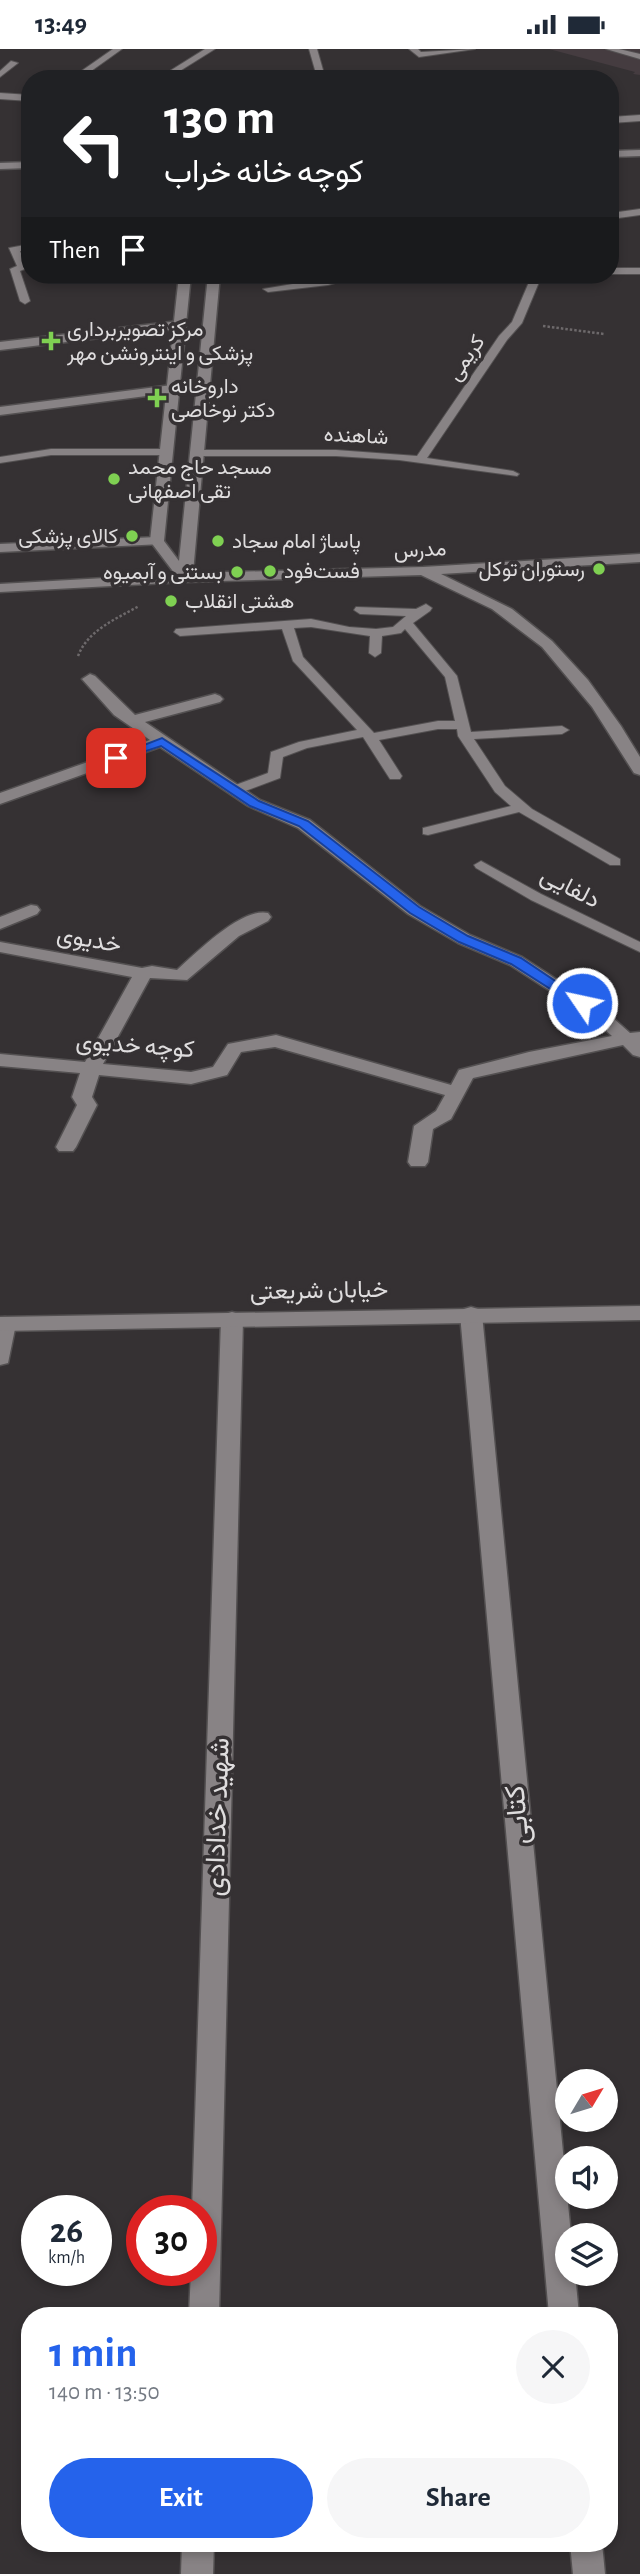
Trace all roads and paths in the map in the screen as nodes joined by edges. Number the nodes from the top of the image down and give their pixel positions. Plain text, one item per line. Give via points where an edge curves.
1 (118, 49) edge
2 (211, 49) edge
3 (313, 49) edge
4 (471, 49) edge
5 (610, 49) edge
6 (416, 52) edge
7 (640, 57) edge
8 (14, 63) dead end
9 (87, 70) edge
10 (176, 70) edge
11 (319, 70) edge
12 (0, 75) edge
13 (0, 96) edge
14 (21, 97) edge
15 (640, 118) edge
16 (619, 119) edge
17 (640, 142) edge
18 (619, 143) edge
19 (640, 153) edge
20 (619, 154) edge
21 (21, 165) edge
22 (0, 166) edge
23 (640, 212) edge
24 (619, 215) edge
25 (21, 248) edge
26 (21, 265) edge
27 (21, 268) edge
28 (0, 270) edge
29 (619, 271) edge
30 (640, 271) edge
31 (23, 284) edge
32 (184, 284) edge
33 (213, 284) edge
34 (311, 284) edge
35 (533, 284) edge
36 (268, 289) dead end
37 (25, 301) dead end
38 (517, 323) junction
39 (179, 324) junction
40 (604, 334) dead end
41 (0, 346) edge
42 (172, 389) junction
43 (0, 411) edge
44 (165, 452) junction
45 (196, 453) junction
46 (0, 460) edge
47 (420, 460) junction
48 (513, 474) dead end
49 (157, 541) junction
50 (0, 548) edge
51 (637, 557) edge
52 (423, 571) junction
53 (185, 578) junction
54 (0, 588) edge
55 (360, 610) dead end
56 (406, 622) junction
57 (287, 624) junction
58 (180, 632) dead end
59 (376, 633) junction
60 (375, 653) dead end
61 (90, 679) joint
62 (215, 699) dead end
63 (133, 720) junction
64 (562, 730) dead end
65 (464, 731) junction
66 (369, 735) junction
67 (162, 741) junction
68 (640, 771) edge
69 (395, 776) dead end
70 (235, 790) junction
71 (0, 799) edge
72 (522, 807) junction
73 (428, 831) dead end
74 (615, 862) dead end
75 (481, 865) dead end
76 (31, 910) dead end
77 (262, 917) dead end
78 (0, 924) edge
79 (640, 948) edge
80 (5, 952) edge
81 (143, 974) junction
82 (636, 1042) edge
83 (0, 1060) edge
84 (92, 1069) junction
85 (456, 1093) junction
86 (66, 1147) dead end
87 (418, 1163) dead end
88 (640, 1313) edge
89 (471, 1314) junction
90 (232, 1319) junction
91 (2, 1324) edge
92 (0, 1358) edge
93 (204, 2307) edge
94 (563, 2307) edge
95 (198, 2552) edge
96 (587, 2552) edge
97 (197, 2574) edge
98 (589, 2574) edge

1 - 9 lane
2 - 10 lane
3 - 11 lane
4 - 6 lane
5 - 7 lane
8 - 12 lane
13 - 14 lane
15 - 16 lane
17 - 18 street
19 - 20 street
21 - 22 street
23 - 24 lane
25 - 26 lane via 15,248
27 - 28 lane
29 - 30 lane
31 - 37 lane
32 - 39 street
33 - 45 street
34 - 36 lane
35 - 38 lane, کریمی
38 - 40 path
38 - 47 lane, کریمی via 502,338
39 - 41 street
39 - 42 street
42 - 43 street
42 - 44 street
44 - 46 lane via 51,452
44 - 49 street
45 - 47 lane, شاهنده via 336,453
45 - 53 street
47 - 48 lane, شاهنده
49 - 50 street
49 - 53 street
51 - 52 street, مدرس
52 - 53 street, مدرس
52 - 68 street via 506,611 546,641 618,733
53 - 54 street, مدرس
53 - 61 path via 83,644 77,655
55 - 56 lane via 422,611
56 - 59 lane
56 - 65 lane via 452,676
57 - 58 lane
57 - 59 lane
57 - 66 lane via 297,658
59 - 60 lane
61 - 63 street
62 - 63 street
63 - 67 street
64 - 65 lane
65 - 66 lane via 438,725
65 - 72 lane via 500,789
66 - 69 lane
66 - 70 lane via 304,745 276,755 275,775
67 - 70 street
67 - 71 street
70 - 82 street via 304,824 414,910 464,939 516,961
72 - 73 lane
72 - 74 lane
75 - 79 lane, دلفایی
76 - 78 street
77 - 81 street via 240,927 181,976
80 - 81 street, خدیوی
81 - 84 street, خدیوی
82 - 85 street via 529,1058 466,1074
83 - 84 street, کوچه خدیوی
84 - 85 street, کوچه خدیوی via 191,1078 220,1070 235,1048 276,1041
84 - 86 street, خدیوی via 82,1097 87,1105
85 - 87 street via 444,1115 424,1126
88 - 89 street, خیابان شریعتی
89 - 90 street, خیابان شریعتی
89 - 94 street, کتابی
90 - 91 street, خیابان شریعتی
90 - 93 street, شهید خدادادی
91 - 92 street
95 - 97 street
96 - 98 street

